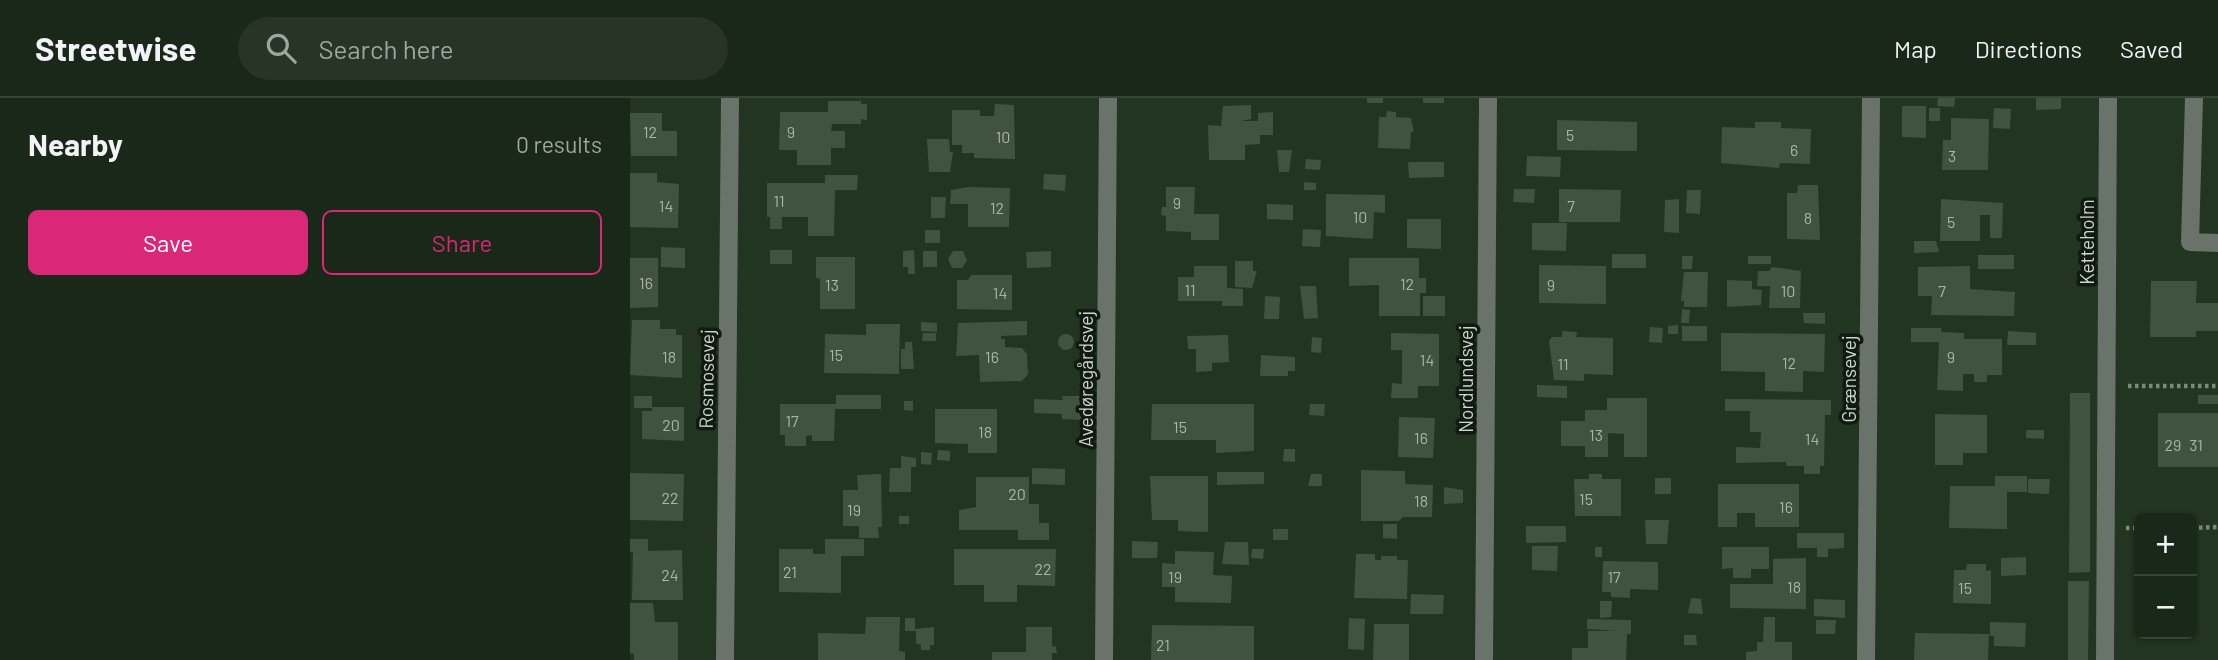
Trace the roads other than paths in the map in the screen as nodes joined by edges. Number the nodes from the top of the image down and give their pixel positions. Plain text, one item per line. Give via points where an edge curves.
1 (730, 98) edge
2 (1108, 98) edge
3 (1488, 98) edge
4 (1871, 98) edge
5 (2108, 98) edge
6 (2194, 98) edge
7 (2218, 243) edge
8 (725, 660) edge
9 (1104, 660) edge
10 (1484, 660) edge
11 (1866, 660) edge
12 (2105, 660) edge

1 - 8 street, Rosmosevej
2 - 9 street, Avedøregårdsvej
3 - 10 street, Nordlundsvej
4 - 11 street, Grænsevej
5 - 12 street, Ketteholm
6 - 7 street via 2190,242

